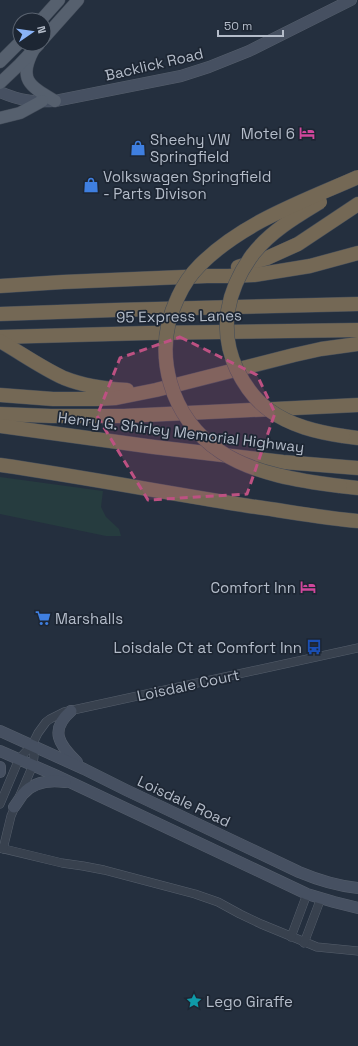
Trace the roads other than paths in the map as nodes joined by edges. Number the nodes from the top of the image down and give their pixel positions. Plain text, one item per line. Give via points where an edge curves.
1 (59, 0) edge
2 (78, 0) edge
3 (351, 0) edge
4 (48, 12) edge
5 (52, 29) edge
6 (12, 50) edge
7 (31, 52) edge
8 (33, 52) edge
9 (0, 62) edge
10 (0, 83) edge
11 (0, 92) edge
12 (48, 101) junction
13 (0, 118) edge
14 (358, 178) edge
15 (358, 204) edge
16 (358, 253) edge
17 (207, 276) junction
18 (0, 286) edge
19 (358, 304) edge
20 (0, 314) edge
21 (358, 330) edge
22 (0, 337) edge
23 (0, 341) edge
24 (358, 344) edge
25 (156, 390) junction
26 (0, 395) edge
27 (358, 405) edge
28 (0, 414) edge
29 (0, 426) edge
30 (358, 438) edge
31 (0, 465) edge
32 (358, 468) edge
33 (358, 488) edge
34 (358, 521) edge
35 (358, 648) edge
36 (71, 711) junction
37 (0, 731) edge
38 (32, 745) junction
39 (0, 750) edge
40 (19, 759) junction
41 (33, 765) junction
42 (0, 768) edge
43 (84, 769) junction
44 (0, 772) edge
45 (76, 784) junction
46 (0, 804) edge
47 (14, 807) junction
48 (1, 849) edge
49 (358, 888) edge
50 (307, 894) junction
51 (321, 898) junction
52 (358, 908) edge
53 (291, 937) junction
54 (304, 943) junction
55 (358, 951) edge

1 - 4 main road
2 - 5 main road
3 - 12 main road, Backlick Road via 249,51 209,67 181,76
6 - 9 main road
7 - 10 main road
8 - 12 main road via 27,66 27,78
11 - 12 main road, Backlick Road via 23,100
12 - 13 main road
14 - 30 highway, bridge via 299,215 257,249 242,270 230,297 227,313 228,341 236,367 249,390 268,410 290,422 320,433
14 - 33 highway, bridge via 279,212 248,229 212,254 199,265 180,293 173,308 166,338 166,363 172,390 185,416 207,441 222,452 258,469 314,483
15 - 17 highway via 298,244 267,258
16 - 17 highway via 310,266 269,273
17 - 18 highway
19 - 20 highway
21 - 22 highway, 95 Express Lanes
23 - 25 highway via 65,378 96,387 132,391
24 - 25 highway via 294,355
25 - 26 highway via 97,399
27 - 28 highway via 124,416
29 - 32 highway, Henry G. Shirley Memorial Highway via 154,447
31 - 34 highway via 191,497
35 - 36 street, Loisdale Court
36 - 38 street, Loisdale Court via 46,722
36 - 43 main road via 59,727 59,740 62,747
37 - 38 main road, Loisdale Road
38 - 40 street, Loisdale Court
38 - 41 street
38 - 43 main road, Loisdale Road
39 - 40 main road, Loisdale Road
40 - 41 main road, Loisdale Road
40 - 46 street, Loisdale Court
41 - 45 main road, Loisdale Road
41 - 47 street
42 - 44 main road
43 - 49 main road, Loisdale Road via 299,872 334,885
45 - 47 main road via 53,781 37,784 23,793
45 - 50 main road, Loisdale Road
47 - 48 street
48 - 53 street via 104,870 195,894 218,902
50 - 51 main road, Loisdale Road
50 - 53 street
51 - 52 main road, Loisdale Road
51 - 54 street
53 - 54 street
54 - 55 street via 325,949

